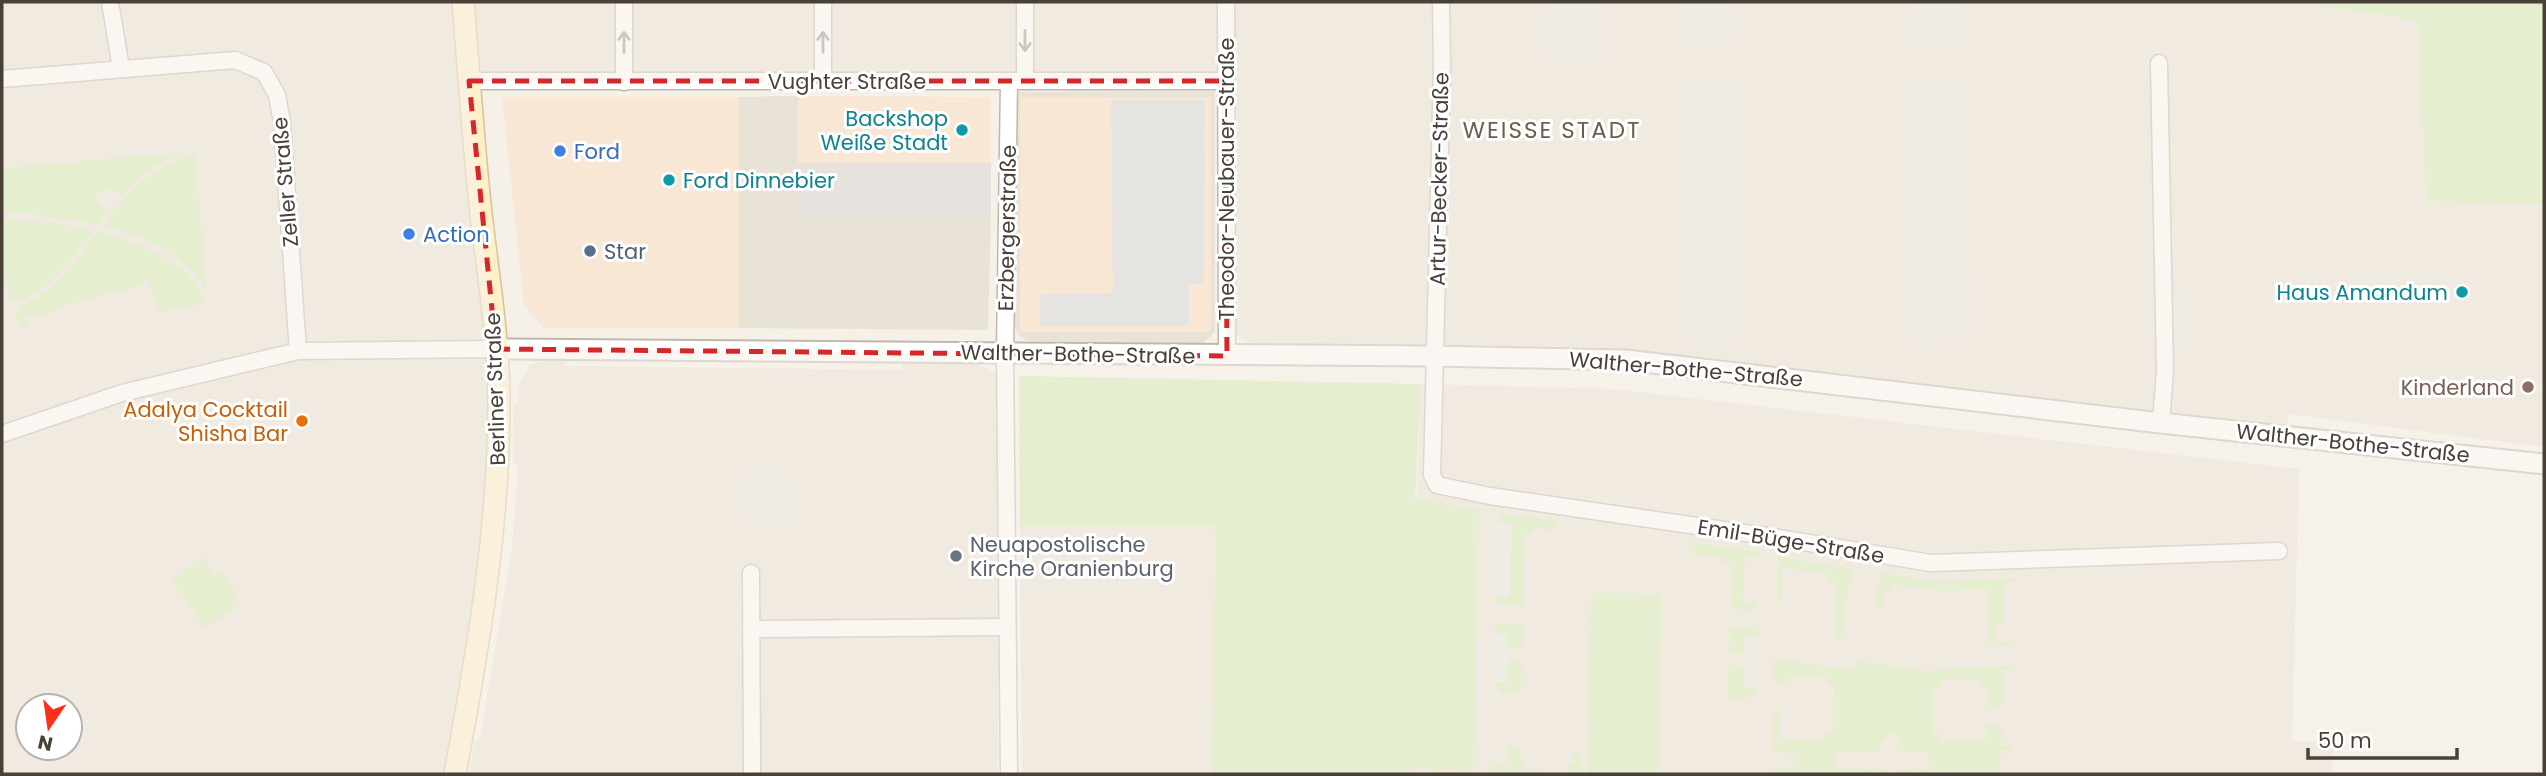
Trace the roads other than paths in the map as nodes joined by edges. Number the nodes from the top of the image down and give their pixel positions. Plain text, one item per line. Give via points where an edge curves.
1 (110, 2) edge
2 (463, 2) edge
3 (624, 2) edge
4 (823, 2) edge
5 (1025, 2) edge
6 (1226, 2) edge
7 (1441, 2) edge
8 (2159, 63) dead end
9 (121, 68) junction
10 (2, 79) edge
11 (470, 81) junction
12 (1017, 81) junction
13 (1225, 81) junction
14 (624, 82) junction
15 (822, 82) junction
16 (496, 349) junction
17 (298, 351) junction
18 (1005, 353) junction
19 (1227, 356) junction
20 (1435, 356) junction
21 (2161, 422) junction
22 (2, 434) edge
23 (2544, 464) edge
24 (2279, 551) dead end
25 (751, 573) dead end
26 (1007, 627) junction
27 (751, 629) junction
28 (455, 774) edge
29 (752, 774) edge
30 (1009, 774) edge

1 - 9 street
2 - 11 main road, Berliner Straße
14 -> 3 street
15 -> 4 street
5 -> 12 street, Erzbergerstraße
6 - 13 street, Theodor-Neubauer-Straße
7 - 20 street, Artur-Becker-Straße
8 - 21 street via 2165,370
9 - 10 street, Zeller Straße
9 - 17 street, Zeller Straße via 235,60 264,72 277,95 282,122
11 - 14 street, Vughter Straße
11 - 16 main road, Berliner Straße
12 - 13 street, Vughter Straße
12 - 15 street, Vughter Straße
12 - 18 street, Erzbergerstraße
13 - 19 street, Theodor-Neubauer-Straße
14 - 15 street, Vughter Straße
16 - 17 street, Walther-Bothe-Straße
16 - 18 street, Walther-Bothe-Straße
16 - 28 main road, Berliner Straße via 499,411 493,544
17 - 22 street, Walther-Bothe-Straße via 122,393
18 - 19 street, Walther-Bothe-Straße
18 - 26 street, Erzbergerstraße
19 - 20 street, Walther-Bothe-Straße
20 - 21 street, Walther-Bothe-Straße via 1626,360
20 - 24 street, Emil-Büge-Straße via 1432,475 1437,485 1931,564
21 - 23 street, Walther-Bothe-Straße
25 - 27 street
26 - 27 street
26 - 30 street, Erzbergerstraße
27 - 29 street

